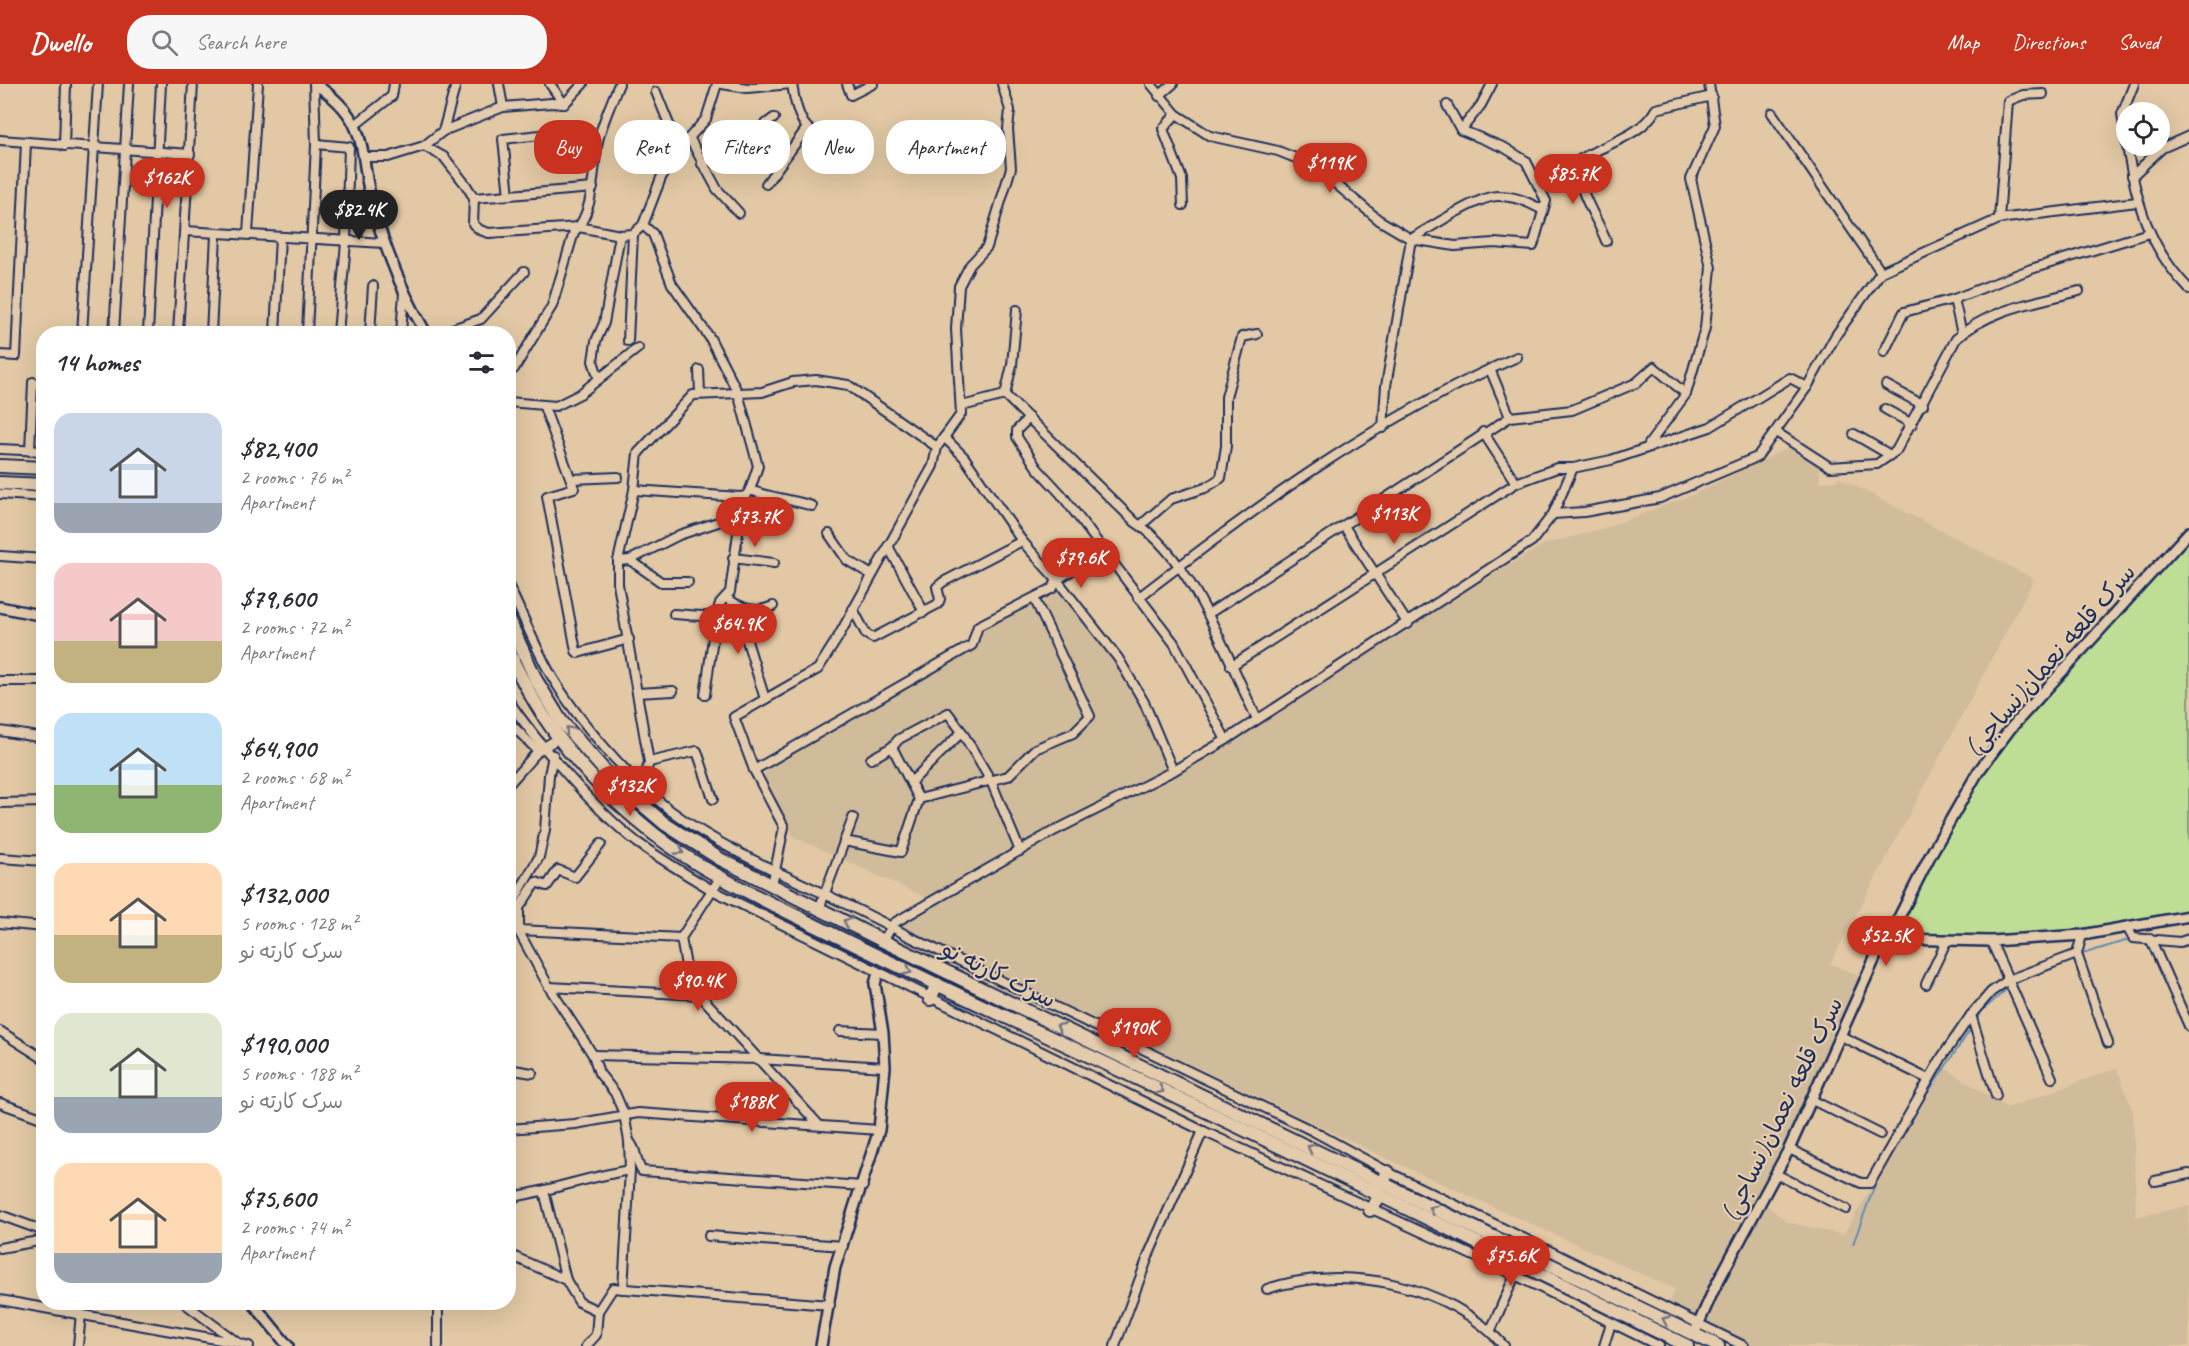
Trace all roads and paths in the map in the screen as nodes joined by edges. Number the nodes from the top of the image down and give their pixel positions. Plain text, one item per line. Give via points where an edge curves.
1 (66, 84) edge
2 (98, 84) edge
3 (129, 84) edge
4 (161, 84) edge
5 (193, 84) edge
6 (258, 84) edge
7 (315, 84) edge
8 (394, 84) edge
9 (456, 84) edge
10 (500, 84) edge
11 (550, 84) edge
12 (583, 84) edge
13 (619, 84) edge
14 (717, 84) edge
15 (722, 84) edge
16 (792, 84) edge
17 (847, 84) edge
18 (873, 84) edge
19 (1002, 84) edge
20 (1151, 84) edge
21 (1173, 84) edge
22 (1492, 84) edge
23 (1710, 84) edge
24 (2023, 84) edge
25 (2134, 84) edge
26 (656, 92) dead end
27 (2043, 94) dead end
28 (2023, 95) junction
29 (1159, 96) junction
30 (1712, 96) junction
31 (2127, 102) edge
32 (564, 104) junction
33 (1447, 105) dead end
34 (503, 107) junction
35 (1772, 113) dead end
36 (1176, 114) junction
37 (774, 118) dead end
38 (667, 120) edge
39 (771, 120) edge
40 (802, 122) edge
41 (355, 125) junction
42 (602, 128) edge
43 (1461, 130) junction
44 (443, 131) junction
45 (802, 134) edge
46 (2189, 135) edge
47 (534, 136) edge
48 (690, 139) joint
49 (0, 140) edge
50 (26, 143) junction
51 (316, 144) junction
52 (64, 146) junction
53 (424, 146) junction
54 (94, 147) junction
55 (125, 149) junction
56 (158, 152) junction
57 (190, 154) junction
58 (2129, 156) edge
59 (365, 157) junction
60 (702, 164) edge
61 (595, 174) edge
62 (663, 174) edge
63 (708, 174) edge
64 (2132, 176) junction
65 (766, 184) dead end
66 (593, 188) junction
67 (509, 195) junction
68 (474, 198) junction
69 (2137, 202) junction
70 (1183, 205) dead end
71 (1543, 210) junction
72 (739, 213) dead end
73 (1999, 219) junction
74 (643, 225) junction
75 (579, 227) junction
76 (185, 231) junction
77 (248, 233) junction
78 (2149, 233) junction
79 (633, 234) junction
80 (216, 235) junction
81 (620, 235) junction
82 (280, 237) junction
83 (1411, 239) junction
84 (313, 240) junction
85 (1606, 241) dead end
86 (346, 242) junction
87 (384, 243) junction
88 (524, 272) dead end
89 (1881, 272) junction
90 (373, 286) dead end
91 (2189, 289) edge
92 (2079, 291) dead end
93 (404, 292) junction
94 (1954, 299) junction
95 (1017, 310) dead end
96 (81, 326) edge
97 (114, 326) edge
98 (148, 326) edge
99 (178, 326) edge
100 (211, 326) edge
101 (275, 326) edge
102 (307, 326) edge
103 (339, 326) edge
104 (370, 326) edge
105 (402, 326) edge
106 (422, 326) edge
107 (463, 326) edge
108 (1257, 334) dead end
109 (1962, 334) junction
110 (628, 341) dead end
111 (638, 348) dead end
112 (1884, 352) dead end
113 (0, 355) edge
114 (1517, 357) dead end
115 (516, 366) edge
116 (1490, 369) junction
117 (699, 370) dead end
118 (599, 379) junction
119 (33, 382) dead end
120 (1887, 385) dead end
121 (1807, 387) junction
122 (700, 393) junction
123 (738, 393) junction
124 (1686, 394) junction
125 (1005, 395) junction
126 (516, 403) edge
127 (1923, 405) junction
128 (544, 406) junction
129 (962, 406) junction
130 (1885, 409) dead end
131 (1510, 417) junction
132 (1029, 418) junction
133 (1912, 424) junction
134 (1383, 428) junction
135 (1483, 432) junction
136 (1776, 432) junction
137 (1854, 434) dead end
138 (944, 437) junction
139 (1648, 445) junction
140 (938, 447) junction
141 (0, 449) edge
142 (30, 451) junction
143 (36, 451) edge
144 (1890, 455) junction
145 (0, 466) edge
146 (36, 468) edge
147 (1573, 468) junction
148 (618, 477) dead end
149 (572, 479) junction
150 (0, 483) edge
151 (1516, 483) junction
152 (36, 485) edge
153 (634, 490) junction
154 (748, 493) junction
155 (0, 494) edge
156 (36, 496) edge
157 (812, 506) dead end
158 (741, 511) junction
159 (1553, 514) junction
160 (1141, 525) junction
161 (1344, 526) junction
162 (2189, 532) edge
163 (829, 534) dead end
164 (1022, 542) junction
165 (888, 546) junction
166 (1102, 551) junction
167 (0, 556) edge
168 (36, 558) edge
169 (733, 558) junction
170 (630, 560) junction
171 (618, 561) junction
172 (774, 563) dead end
173 (1179, 567) junction
174 (1374, 573) junction
175 (872, 575) junction
176 (1057, 580) junction
177 (688, 582) dead end
178 (726, 598) junction
179 (1034, 598) junction
180 (1138, 598) junction
181 (516, 602) edge
182 (773, 606) dead end
183 (0, 607) edge
184 (742, 607) junction
185 (854, 609) junction
186 (924, 612) junction
187 (36, 614) edge
188 (674, 614) dead end
189 (1208, 614) junction
190 (716, 617) junction
191 (1408, 624) junction
192 (516, 636) edge
193 (629, 639) junction
194 (516, 666) edge
195 (1231, 666) junction
196 (0, 681) edge
197 (36, 681) edge
198 (673, 691) dead end
199 (637, 693) junction
200 (705, 695) dead end
201 (765, 699) junction
202 (516, 712) edge
203 (1257, 719) junction
204 (516, 728) edge
205 (0, 731) edge
206 (962, 732) junction
207 (36, 737) edge
208 (557, 738) junction
209 (1226, 740) junction
210 (892, 747) junction
211 (542, 749) junction
212 (553, 755) junction
213 (871, 759) dead end
214 (649, 762) junction
215 (754, 770) junction
216 (1173, 771) junction
217 (516, 777) edge
218 (611, 778) junction
219 (991, 781) junction
220 (911, 782) junction
221 (638, 783) junction
222 (601, 788) junction
223 (629, 794) junction
224 (713, 799) dead end
225 (919, 799) junction
226 (36, 802) edge
227 (0, 803) edge
228 (853, 818) dead end
229 (665, 824) junction
230 (656, 836) junction
231 (844, 840) junction
232 (601, 844) dead end
233 (1020, 850) junction
234 (0, 858) edge
235 (36, 860) edge
236 (776, 870) junction
237 (720, 878) junction
238 (772, 885) junction
239 (712, 890) junction
240 (826, 893) junction
241 (516, 897) edge
242 (819, 909) junction
243 (2189, 916) edge
244 (0, 923) edge
245 (36, 926) edge
246 (516, 926) edge
247 (892, 926) junction
248 (2127, 927) junction
249 (519, 930) junction
250 (2082, 935) junction
251 (681, 938) junction
252 (2150, 938) junction
253 (2189, 939) edge
254 (1947, 940) junction
255 (883, 941) junction
256 (1887, 941) junction
257 (1991, 941) junction
258 (2077, 954) junction
259 (878, 973) junction
260 (2008, 980) junction
261 (937, 984) junction
262 (1926, 984) dead end
263 (549, 987) junction
264 (699, 994) junction
265 (930, 999) junction
266 (1971, 1015) junction
267 (2189, 1026) edge
268 (0, 1031) edge
269 (840, 1031) dead end
270 (883, 1033) junction
271 (1841, 1036) junction
272 (2108, 1043) dead end
273 (36, 1054) edge
274 (593, 1055) junction
275 (759, 1059) junction
276 (885, 1067) junction
277 (516, 1070) edge
278 (532, 1073) dead end
279 (2052, 1078) dead end
280 (1928, 1079) junction
281 (1996, 1096) dead end
282 (1812, 1100) junction
283 (0, 1103) edge
284 (624, 1114) junction
285 (36, 1116) edge
286 (818, 1124) junction
287 (516, 1128) edge
288 (879, 1130) junction
289 (1203, 1131) junction
290 (1277, 1131) junction
291 (1880, 1134) dead end
292 (629, 1141) junction
293 (1275, 1146) junction
294 (1789, 1149) junction
295 (1337, 1168) junction
296 (630, 1170) junction
297 (1388, 1172) junction
298 (1776, 1174) junction
299 (2189, 1174) edge
300 (2155, 1181) dead end
301 (862, 1186) junction
302 (1381, 1190) junction
303 (544, 1191) junction
304 (518, 1196) dead end
305 (1846, 1209) dead end
306 (1370, 1210) junction
307 (0, 1215) edge
308 (36, 1228) edge
309 (709, 1236) dead end
310 (36, 1241) edge
311 (843, 1246) junction
312 (0, 1248) edge
313 (516, 1258) edge
314 (1515, 1275) junction
315 (566, 1280) junction
316 (623, 1289) junction
317 (1267, 1289) dead end
318 (0, 1300) edge
319 (830, 1305) junction
320 (36, 1306) edge
321 (62, 1310) edge
322 (194, 1310) edge
323 (259, 1310) edge
324 (438, 1311) dead end
325 (598, 1311) junction
326 (81, 1313) junction
327 (1611, 1323) junction
328 (1696, 1329) junction
329 (1491, 1330) junction
330 (238, 1342) junction
331 (1667, 1342) edge
332 (290, 1345) edge
333 (78, 1346) edge
334 (249, 1346) edge
335 (438, 1346) edge
336 (586, 1346) edge
337 (821, 1346) edge
338 (1115, 1346) edge
339 (1504, 1346) edge
340 (1604, 1346) edge
341 (1659, 1346) edge
342 (1687, 1346) edge
343 (1718, 1346) edge
344 (1744, 1346) edge

1 - 52 street
2 - 54 street
3 - 55 street
4 - 56 street
5 - 57 street
6 - 77 street
7 - 41 street via 337,98
7 - 51 street
8 - 41 street via 392,96
9 - 44 street
10 - 34 street
11 - 32 street
12 - 32 street
13 - 42 street
14 - 48 street via 706,119
15 - 16 street via 747,88
16 - 40 street
17 - 18 street via 851,95
19 - 129 street via 1010,110 1011,168 987,247 970,265 959,286 956,329
20 - 29 street
21 - 29 street
22 - 43 street
23 - 30 street
24 - 28 street
25 - 31 street
26 - 38 street
27 - 28 street
28 - 73 street via 2008,101
29 - 36 street
30 - 85 street via 1656,109 1637,130 1578,161 1583,198 1595,211
30 - 124 street via 1715,126 1692,180 1711,268 1705,328
32 - 34 street
33 - 43 street
34 - 44 street
35 - 89 street
36 - 70 street via 1163,129 1182,180
36 - 83 street via 1210,136 1278,151 1312,165 1379,220
37 - 39 street
41 - 59 street
43 - 71 street via 1526,161 1546,201
44 - 53 street
45 - 65 street
46 - 64 street via 2162,148
47 - 67 street via 503,139
48 - 60 street
49 - 50 street
50 - 52 street
50 - 113 street via 16,356
51 - 84 street
51 - 86 street via 349,147
52 - 54 street
53 - 59 street via 388,158
53 - 68 street via 444,157
54 - 55 street
54 - 96 street
55 - 56 street
55 - 97 street
56 - 57 street
56 - 98 street
57 - 76 street
58 - 64 street
59 - 87 street via 370,198
61 - 66 street
62 - 74 street
63 - 72 street
64 - 69 street
66 - 67 street
66 - 75 street
67 - 68 street
68 - 75 street via 473,224 489,233
69 - 73 street
69 - 78 street
71 - 83 street via 1521,199 1497,195
71 - 83 street via 1533,246 1455,246
73 - 89 street
74 - 79 street
74 - 123 street via 653,234 672,284 710,338
75 - 81 street
75 - 115 street via 574,232 552,306
76 - 80 street
76 - 99 street
77 - 80 street
77 - 82 street
78 - 91 street
78 - 94 street via 2021,273
79 - 81 street
79 - 110 street
80 - 100 street
81 - 118 street via 593,361
82 - 84 street
82 - 101 street
83 - 134 street via 1386,386
84 - 86 street
84 - 102 street
86 - 87 street
86 - 103 street
87 - 93 street
88 - 107 street via 481,320
89 - 121 street via 1836,335
90 - 104 street
92 - 109 street via 1998,313
93 - 105 street
93 - 106 street
94 - 109 street
94 - 112 street via 1904,312
95 - 125 street
108 - 160 street via 1242,338 1226,397 1226,446 1221,478 1205,488 1171,499
109 - 127 street
111 - 118 street
114 - 116 street
116 - 131 street
116 - 134 street
117 - 122 street
118 - 128 street via 556,406
119 - 142 street
120 - 127 street
121 - 136 street
121 - 139 street via 1790,378 1710,427
122 - 123 street
122 - 153 street via 686,401 640,450
123 - 140 street via 816,380 848,386
123 - 154 street via 758,466
124 - 131 street via 1654,367 1636,383 1572,410
124 - 139 street
125 - 129 street
125 - 132 street
126 - 128 street
127 - 133 street
128 - 149 street
129 - 138 street via 961,414
130 - 133 street
131 - 135 street
132 - 160 street
132 - 166 street via 1017,430 1017,437
133 - 144 street
134 - 173 street via 1311,471
135 - 151 street
135 - 161 street
136 - 144 street via 1830,467 1877,464
136 - 159 street via 1757,456 1660,498
137 - 144 street
138 - 140 street
138 - 164 street via 964,457
139 - 147 street via 1611,460
140 - 165 street via 933,466
141 - 142 street
142 - 143 street
145 - 146 highway
147 - 151 street via 1557,468
147 - 159 street
148 - 149 street
149 - 193 street via 573,490 547,496 576,651
150 - 152 highway
151 - 174 street
153 - 154 street via 703,496
153 - 171 street
154 - 157 street via 789,498
154 - 158 street
155 - 156 street
158 - 169 street
158 - 170 street
159 - 191 street via 1532,541
160 - 173 street
161 - 174 street
161 - 189 street
162 - 256 street, سرک قلعه نعمان(نساجی) via 2010,729 1978,772
163 - 175 street via 847,560
164 - 176 street
164 - 186 street via 938,586 940,601
165 - 175 street
165 - 186 street
166 - 176 street
166 - 180 street
167 - 168 street
169 - 172 street
169 - 178 street
170 - 171 street
170 - 177 street via 661,582
171 - 193 street via 618,584
173 - 180 street
173 - 189 street
174 - 191 street
174 - 195 street
175 - 185 street
176 - 179 street via 1053,588
176 - 216 street via 1118,657 1144,702
178 - 184 street
178 - 190 street
179 - 215 street via 978,626 972,645
179 - 219 street via 1090,716 1073,733 1035,749 1008,776
180 - 209 street via 1186,662
181 - 221 street via 552,676 596,736
182 - 184 street via 763,611
183 - 187 street
184 - 201 street via 742,625
185 - 186 street via 871,638
185 - 201 street via 818,669
188 - 190 street
189 - 195 street
190 - 200 street
191 - 203 street
218 -> 192 highway, سرک کارته نو via 561,721
193 - 199 street
194 - 208 highway, سرک کارته نو
195 - 203 street
196 - 197 street
198 - 199 street
199 - 214 street
201 - 215 street via 735,717
202 - 211 street
203 - 209 street
204 - 211 street
205 - 207 street
206 - 210 street via 948,713 899,738
206 - 219 street
206 - 220 street
208 - 211 street
208 - 222 highway, سرک کارته نو
209 - 216 street
210 - 213 street
210 - 220 street
211 - 212 street
211 - 217 street
212 - 239 street via 591,799 637,842
212 - 241 street via 539,857
214 - 221 street
214 - 224 street via 697,751
215 - 236 street via 784,827
216 - 233 street
218 - 222 highway
218 - 223 highway, سرک کارته نو
219 - 225 street
219 - 233 street
220 - 225 street
221 - 223 street
221 - 236 street via 700,830
222 - 230 highway, سرک کارته نو
223 - 229 highway, سرک کارته نو
225 - 231 street via 901,852
226 - 227 street
228 - 231 street
229 - 230 highway
229 - 238 highway, سرک کارته نو via 720,859
230 -> 237 highway, سرک کارته نو
231 - 240 street
232 - 249 street via 575,877 558,870 548,885 536,882 519,908
233 - 247 street
234 - 235 street
236 - 238 street
236 - 240 street
237 - 239 street
237 -> 261 highway, سرک کارته نو
238 - 242 highway, سرک کارته نو
239 - 251 street
239 - 259 street
240 - 242 street
240 - 247 street
255 -> 242 highway, سرک کارته نو
243 - 248 street
244 - 245 street
246 - 249 street
247 - 255 street
247 - 297 street via 1313,1131
248 - 250 street
248 - 252 street via 2133,938
249 - 251 street
249 - 263 street
250 - 257 street
250 - 258 street
251 - 264 street via 689,983
252 - 253 street via 2180,942
252 - 267 street
254 - 256 street
254 - 257 street
254 - 262 street
290 -> 255 highway, سرک کارته نو
256 - 271 street, سرک قلعه نعمان(نساجی) via 1880,947
257 - 260 street
258 - 260 street
258 - 272 street
259 - 265 street
259 - 270 street via 875,984
260 - 266 street via 1990,992
260 - 279 street
261 - 265 highway
261 -> 293 highway, سرک کارته نو
263 - 264 street
263 - 274 street
264 - 275 street
265 - 289 street
266 - 280 street
266 - 281 street
268 - 273 street
269 - 270 street
270 - 276 street
271 - 280 street
271 - 282 street, سرک قلعه نعمان(نساجی)
274 - 275 street
274 - 284 street via 599,1073
275 - 276 street
275 - 286 street
276 - 288 street
277 - 278 street
280 - 294 street via 1870,1183 1861,1183
282 - 291 street
282 - 294 street, سرک قلعه نعمان(نساجی)
283 - 285 street
284 - 286 street
284 - 287 street via 576,1124
284 - 292 street
286 - 288 street
288 - 301 street
289 - 306 street
289 - 338 street via 1149,1254
290 - 293 highway
295 -> 290 highway, سرک کارته نو
292 - 296 street
292 - 301 street via 635,1147 642,1171
293 - 295 highway, سرک کارته نو
294 - 298 street, سرک قلعه نعمان(نساجی)
295 - 302 highway, سرک کارته نو
296 - 303 street
296 - 316 street
297 - 302 highway
297 - 328 street
298 - 305 street
298 - 328 street, سرک قلعه نعمان(نساجی)
299 - 300 street
301 - 311 street
302 - 306 highway
328 -> 302 highway, سرک کارته نو
302 - 331 highway
303 - 304 street
303 - 315 street
306 - 314 street
307 - 308 street
309 - 311 street
310 - 312 street
311 - 319 street
313 - 315 street
314 - 327 street
314 - 329 street
315 - 325 street via 579,1302
316 - 319 street
316 - 325 street via 611,1289
317 - 329 street via 1294,1280 1318,1278 1415,1289 1435,1295
318 - 320 street
319 - 337 street
321 - 326 street
322 - 330 street
323 - 332 street
324 - 335 street
325 - 336 street via 596,1335
326 - 330 street via 147,1324 188,1336
326 - 333 street
327 - 340 street
327 - 341 street
328 - 343 highway, سرک کارته نو
328 - 344 street
329 - 339 street
330 - 334 street
331 - 342 highway

